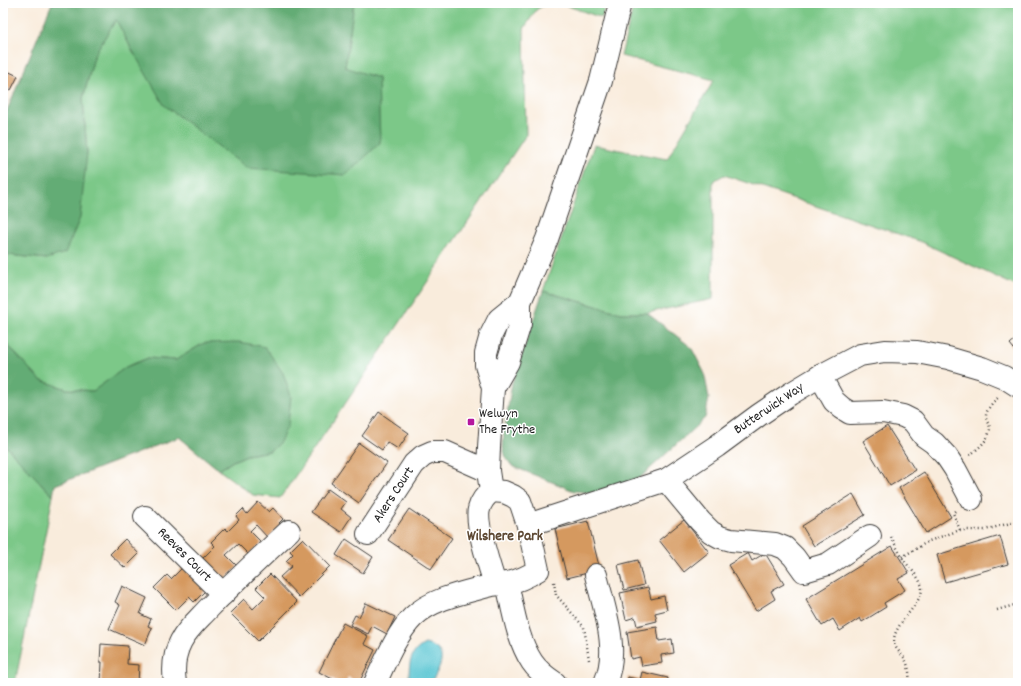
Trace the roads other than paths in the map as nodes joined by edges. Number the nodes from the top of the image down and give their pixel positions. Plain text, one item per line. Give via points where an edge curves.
1 (620, 3) edge
2 (820, 376) junction
3 (1011, 390) edge
4 (666, 480) junction
5 (489, 481) junction
6 (971, 499) dead end
7 (145, 517) dead end
8 (528, 525) junction
9 (289, 531) dead end
10 (368, 534) dead end
11 (870, 536) road end
12 (596, 575) dead end
13 (501, 584) junction
14 (223, 594) junction
15 (175, 683) edge
16 (375, 683) edge
17 (555, 683) edge
18 (606, 683) edge

1 - 5 street via 601,81 547,240 520,302 520,324 508,362 493,388
2 - 3 street, Butterwick Way via 860,355 885,351 917,352 982,368 1004,377
2 - 4 street, Butterwick Way via 771,406
2 - 6 street via 834,401 850,413 884,412 913,421 924,436 947,457
4 - 8 street, Butterwick Way
4 - 11 street via 711,532 730,540 775,544 785,548 804,572 828,564
5 - 8 street, Akers Court via 520,501
5 - 10 street, Akers Court via 445,452 432,452 414,464
5 - 13 street via 478,510 478,523
7 - 14 street, Reeves Court
8 - 13 street, Akers Court via 538,570 524,578
9 - 14 street
12 - 18 street via 611,640 611,661
13 - 16 street via 438,601 414,616 400,634
13 - 17 street via 522,644 532,663
14 - 15 street via 181,642 176,656

